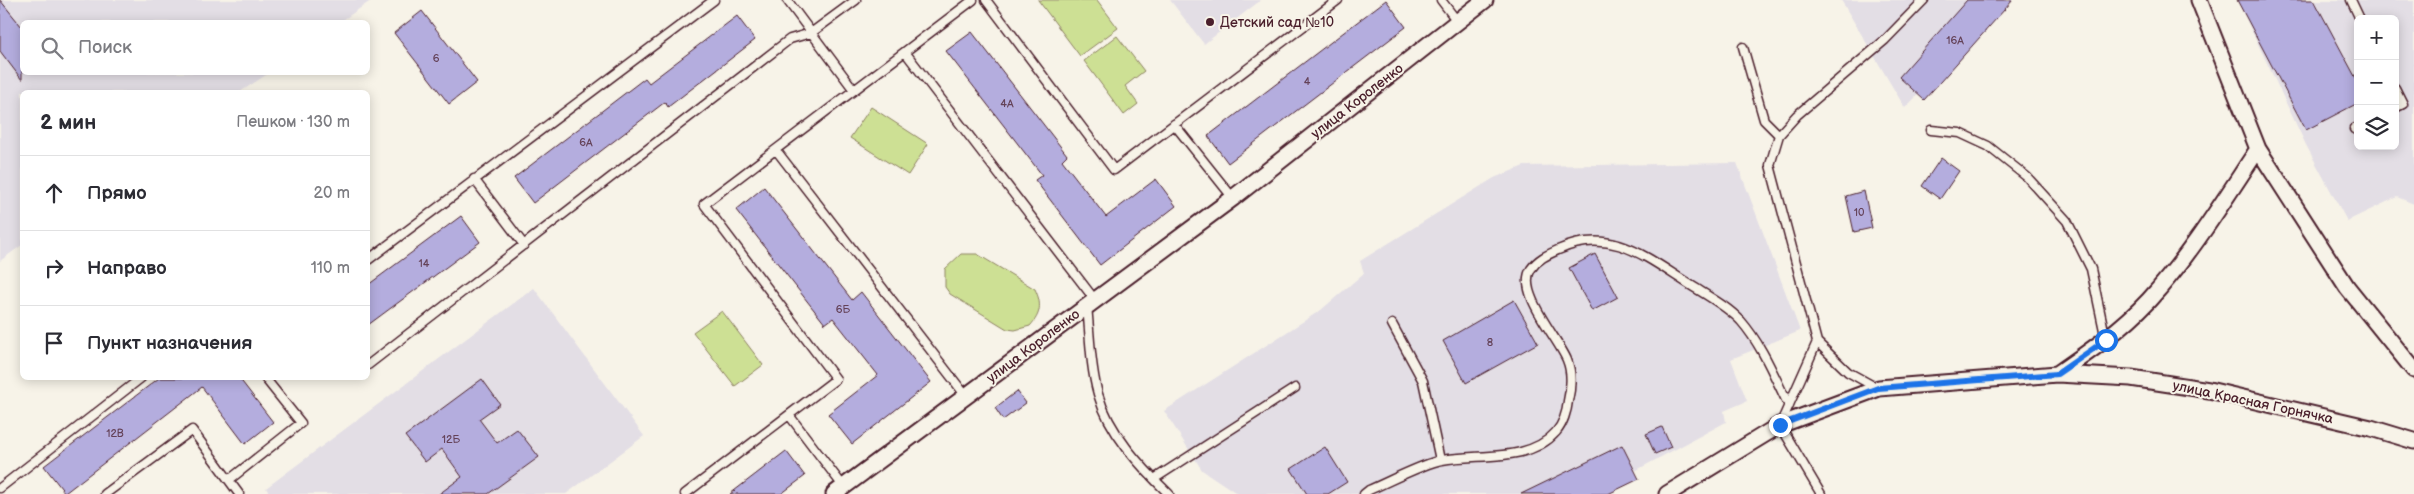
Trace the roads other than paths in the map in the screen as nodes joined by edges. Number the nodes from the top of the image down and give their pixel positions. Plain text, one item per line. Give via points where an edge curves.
1 (714, 0) edge
2 (786, 0) edge
3 (856, 0) edge
4 (973, 0) edge
5 (986, 0) edge
6 (1338, 0) edge
7 (1441, 0) edge
8 (1485, 0) edge
9 (1924, 0) edge
10 (2198, 0) edge
11 (2351, 0) edge
12 (2358, 15) edge
13 (1457, 21) junction
14 (812, 33) junction
15 (1743, 47) dead end
16 (905, 52) junction
17 (854, 90) junction
18 (2399, 96) edge
19 (2399, 106) edge
20 (1174, 124) junction
21 (1932, 130) dead end
22 (1779, 135) junction
23 (2258, 149) junction
24 (776, 150) junction
25 (474, 179) junction
26 (1233, 198) junction
27 (524, 245) junction
28 (370, 258) edge
29 (1091, 303) junction
30 (1392, 324) dead end
31 (2106, 340) junction
32 (1817, 342) junction
33 (370, 363) edge
34 (2414, 370) edge
35 (2057, 374) junction
36 (138, 380) edge
37 (267, 380) edge
38 (1295, 388) dead end
39 (1878, 388) junction
40 (966, 396) junction
41 (1789, 406) junction
42 (789, 415) junction
43 (1780, 425) junction
44 (2414, 441) edge
45 (1440, 460) junction
46 (1154, 479) junction
47 (229, 480) junction
48 (0, 488) edge
49 (838, 490) edge
50 (105, 494) edge
51 (239, 494) edge
52 (685, 494) edge
53 (1169, 494) edge
54 (1364, 494) edge
55 (1667, 494) edge
56 (1822, 494) edge

1 - 25 lane
2 - 14 lane
3 - 14 lane
4 - 16 lane
5 - 20 lane via 1114,170
6 - 20 lane
7 - 13 lane
8 - 13 street, улица Короленко
9 - 22 lane via 1885,40 1797,115
10 - 23 street
11 - 12 lane
13 - 26 street, улица Короленко
14 - 17 lane
14 - 27 lane via 790,38
15 - 22 lane via 1764,120
16 - 17 lane
16 - 29 lane
17 - 24 lane
18 - 19 lane via 2403,104
20 - 26 lane
21 - 31 lane via 1960,133 1988,146 2027,178 2067,221 2091,269
22 - 32 lane via 1770,165
23 - 31 street via 2189,250 2148,300
23 - 34 street via 2347,287
24 - 40 lane
24 - 42 lane via 704,204 836,379
25 - 27 lane
25 - 28 lane
26 - 29 street, улица Короленко
27 - 33 lane
29 - 40 street, улица Короленко
29 - 46 lane via 1098,394 1110,426
30 - 45 lane via 1423,381
31 - 35 street
32 - 39 lane via 1848,372
32 - 41 lane
35 - 39 street, улица Красная Горнячка
35 - 44 street, улица Красная Горнячка via 2131,378 2209,390
36 - 48 lane
37 - 47 lane via 301,423
38 - 46 lane
39 - 43 street, улица Красная Горнячка
40 - 49 street, улица Короленко
41 - 43 lane
41 - 45 lane via 1754,337 1722,305 1635,250 1602,241 1575,242 1540,258 1530,270 1527,283 1531,297 1567,361 1571,387 1566,412 1557,431 1540,446 1508,454
42 - 49 lane
42 - 52 lane
43 - 55 street, улица Красная Горнячка
43 - 56 lane
45 - 54 lane
46 - 53 lane
47 - 50 lane via 192,430
47 - 51 lane

